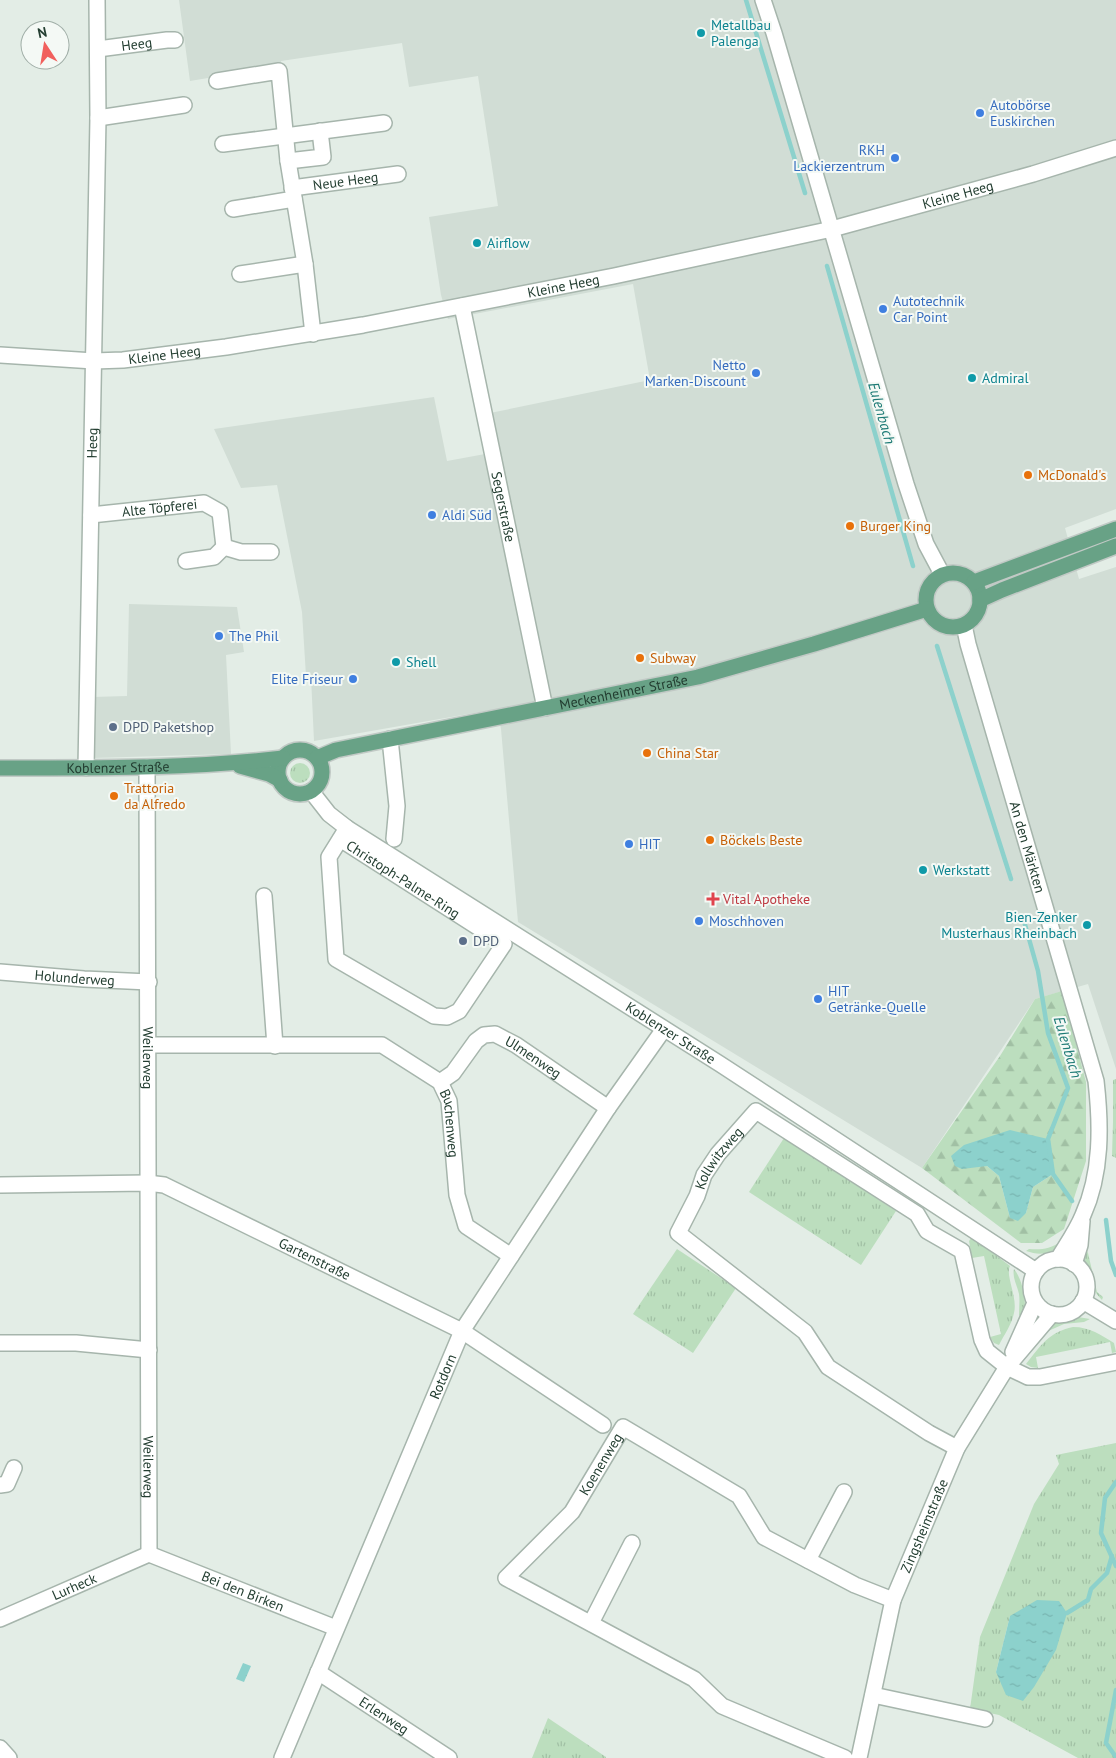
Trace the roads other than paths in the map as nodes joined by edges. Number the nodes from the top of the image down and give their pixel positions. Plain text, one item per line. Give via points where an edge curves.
1 (98, 0) edge
2 (763, 0) edge
3 (176, 40) dead end
4 (98, 49) junction
5 (217, 81) dead end
6 (184, 105) dead end
7 (98, 118) junction
8 (384, 123) dead end
9 (320, 132) junction
10 (286, 136) junction
11 (223, 144) dead end
12 (1116, 148) edge
13 (288, 161) junction
14 (398, 174) dead end
15 (293, 194) junction
16 (233, 209) dead end
17 (832, 229) junction
18 (305, 264) junction
19 (240, 274) dead end
20 (462, 306) junction
21 (313, 334) junction
22 (0, 355) edge
23 (94, 361) junction
24 (91, 515) junction
25 (1116, 529) edge
26 (1116, 546) edge
27 (224, 547) junction
28 (271, 552) dead end
29 (186, 561) dead end
30 (942, 574) junction
31 (974, 582) junction
32 (980, 600) junction
33 (927, 609) junction
34 (964, 625) junction
35 (546, 708) junction
36 (390, 739) junction
37 (283, 758) junction
38 (317, 758) junction
39 (234, 764) junction
40 (147, 767) junction
41 (0, 768) edge
42 (86, 768) junction
43 (280, 780) junction
44 (311, 791) junction
45 (344, 834) junction
46 (394, 839) dead end
47 (264, 896) dead end
48 (508, 938) junction
49 (0, 972) edge
50 (149, 982) junction
51 (664, 1029) junction
52 (149, 1045) junction
53 (275, 1046) junction
54 (440, 1082) junction
55 (608, 1108) junction
56 (147, 1183) junction
57 (0, 1185) edge
58 (1082, 1217) junction
59 (511, 1256) junction
60 (1058, 1259) junction
61 (1074, 1264) junction
62 (1036, 1271) junction
63 (1083, 1301) junction
64 (1035, 1303) junction
65 (1052, 1314) junction
66 (1116, 1321) edge
67 (462, 1331) junction
68 (0, 1343) edge
69 (149, 1350) junction
70 (1116, 1362) edge
71 (1007, 1367) junction
72 (603, 1425) dead end
73 (957, 1448) junction
74 (14, 1468) dead end
75 (0, 1485) edge
76 (844, 1492) dead end
77 (632, 1543) dead end
78 (149, 1554) junction
79 (808, 1560) junction
80 (893, 1600) junction
81 (0, 1619) edge
82 (591, 1623) junction
83 (336, 1628) junction
84 (318, 1672) junction
85 (873, 1695) junction
86 (985, 1719) dead end
87 (0, 1748) edge
88 (10, 1758) edge
89 (282, 1758) edge
90 (448, 1758) edge
91 (845, 1758) edge
92 (858, 1758) edge

1 - 4 street, Heeg
2 - 17 street
3 - 4 street, Heeg
4 - 7 street, Heeg
5 - 10 street, Neue Heeg via 279,71
6 - 7 street
7 - 23 street, Heeg
8 - 9 street
9 - 10 street
9 - 13 street, Neue Heeg via 323,157
10 - 11 street
10 - 13 street, Neue Heeg
12 - 17 street, Kleine Heeg
13 - 15 street, Neue Heeg
14 - 15 street, Neue Heeg
15 - 16 street, Neue Heeg
15 - 18 street, Neue Heeg
17 - 20 street, Kleine Heeg
17 - 30 street via 906,484 926,544
18 - 19 street
18 - 21 street, Neue Heeg
20 - 21 street, Kleine Heeg
20 - 35 street, Segerstraße
21 - 23 street, Kleine Heeg via 123,360
22 - 23 street, Kleine Heeg
23 - 24 street, Heeg
24 - 27 street, Alte Töpferei via 204,503 220,512
24 - 42 street, Heeg
25 - 31 main road
26 - 32 main road
27 - 28 street via 241,552
27 - 29 street via 214,557
30 - 31 main road via 964,574
30 - 33 main road via 926,590
31 - 32 main road
32 - 34 main road via 973,618
33 - 34 main road via 942,625
33 - 35 main road, Meckenheimer Straße via 698,676
34 - 58 street, An den Märkten via 1096,1081 1100,1132 1097,1166
35 - 36 main road, Meckenheimer Straße
36 - 38 main road, Meckenheimer Straße via 336,750
36 - 46 street via 397,806
37 - 38 main road via 289,753 304,750
37 - 39 main road, Koblenzer Straße
37 - 43 main road
38 - 44 main road via 321,764 321,780
39 - 40 main road, Koblenzer Straße
39 - 43 main road, Koblenzer Straße
40 - 42 main road, Koblenzer Straße
40 - 50 street, Weilerweg
41 - 42 main road, Koblenzer Straße
43 - 44 main road via 284,787 297,794
44 - 45 street, Koblenzer Straße
45 - 48 street, Koblenzer Straße
45 - 48 street, Christoph-Palme-Ring via 329,857 336,959 434,1016 447,1017 460,1011
47 - 53 street
48 - 51 street, Koblenzer Straße
49 - 50 street, Holunderweg
50 - 52 street, Weilerweg
51 - 55 street, Rotdorn
51 - 62 street, Koblenzer Straße
52 - 53 street, Buchenweg
52 - 56 street, Weilerweg
53 - 54 street, Buchenweg via 382,1045
54 - 55 street, Ulmenweg via 453,1073 476,1041 484,1035 495,1034
54 - 59 street, Buchenweg via 449,1101 457,1195 466,1226
55 - 59 street, Rotdorn
56 - 57 street, Gartenstraße
56 - 67 street, Gartenstraße via 164,1185
56 - 69 street, Weilerweg
58 - 60 street, An den Märkten
58 - 61 street, An den Märkten via 1080,1245
59 - 67 street, Rotdorn
60 - 61 street
60 - 62 street via 1042,1264
61 - 63 street via 1085,1276
62 - 64 street via 1030,1287
63 - 65 street via 1070,1313
63 - 66 street
64 - 65 street
64 - 71 street, Zingsheimstraße
65 - 71 street, Zingsheimstraße
67 - 72 street, Gartenstraße
67 - 83 street, Rotdorn
68 - 69 street via 76,1343
69 - 78 street, Weilerweg
70 - 71 street via 1040,1377 1028,1377
71 - 73 street, Zingsheimstraße
71 - 73 street, Kollwitzweg via 987,1352 982,1340 962,1251 927,1231 917,1214 756,1111 718,1154 704,1175 678,1233 805,1332 828,1367
73 - 80 street, Zingsheimstraße
74 - 75 street via 6,1484
76 - 79 street
77 - 82 street
78 - 81 street, Lurheck
78 - 83 street, Bei den Birken
79 - 80 street, Koenenweg via 855,1585
79 - 82 street, Koenenweg via 764,1537 739,1496 622,1427 572,1512 506,1578
80 - 85 street, Zingsheimstraße
82 - 91 street, Koenenweg via 694,1679 722,1706
83 - 84 street, Rotdorn
84 - 89 street, Rotdorn
84 - 90 street, Erlenweg
85 - 86 street
85 - 92 street, Zingsheimstraße
87 - 88 street

